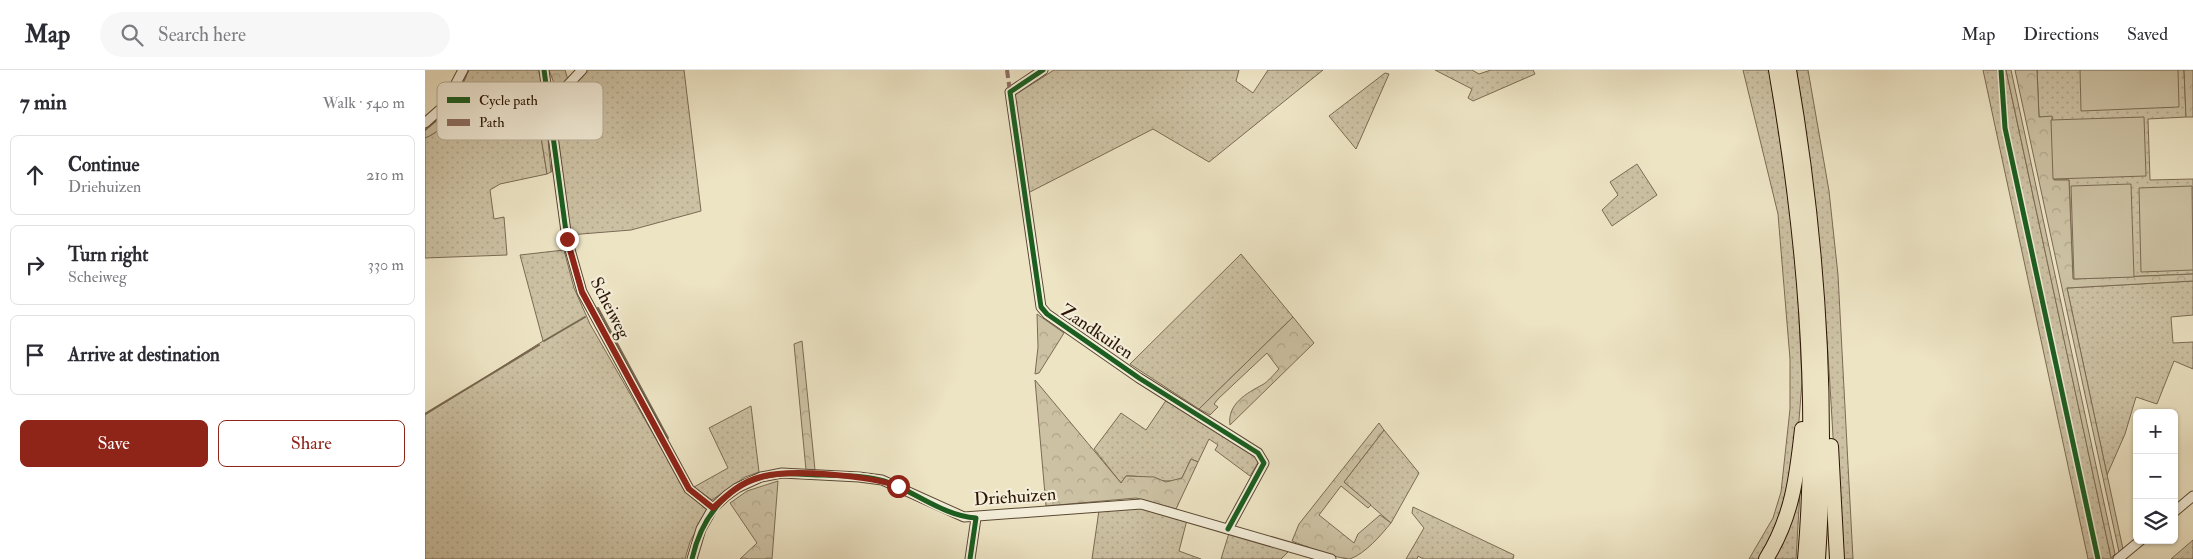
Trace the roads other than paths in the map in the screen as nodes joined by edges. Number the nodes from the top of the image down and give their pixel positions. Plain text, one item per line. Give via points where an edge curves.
1 (463, 70) edge
2 (582, 70) edge
3 (1043, 70) edge
4 (1777, 70) edge
5 (1789, 70) edge
6 (457, 82) edge
7 (571, 82) edge
8 (437, 112) edge
9 (425, 123) edge
10 (554, 140) edge
11 (1822, 363) junction
12 (1810, 384) junction
13 (2193, 496) edge
14 (713, 508) junction
15 (2178, 509) edge
16 (976, 518) junction
17 (1229, 529) junction
18 (2136, 544) edge
19 (692, 559) edge
20 (970, 559) edge
21 (1331, 559) edge
22 (1767, 559) edge
23 (1805, 559) edge
24 (1817, 559) edge
25 (1837, 559) edge
26 (2119, 559) edge

1 - 6 street
2 - 7 street
3 - 17 street, Zandkuilen via 1010,92 1041,307 1139,378 1258,452 1264,463
4 - 12 highway via 1801,239
5 - 11 highway via 1813,236
8 - 9 street
10 - 14 street, Scheiweg via 567,239 582,292 689,489
11 - 24 highway via 1823,444
11 - 25 highway via 1827,381
12 - 22 highway via 1793,501
12 - 23 highway
13 - 15 street
14 - 16 street, Driehuizen via 746,483 782,474 882,480 952,513
14 - 19 street via 701,529
16 - 17 street, Driehuizen via 1128,503 1151,506
16 - 20 street
17 - 21 street, Driehuizen
18 - 26 street

